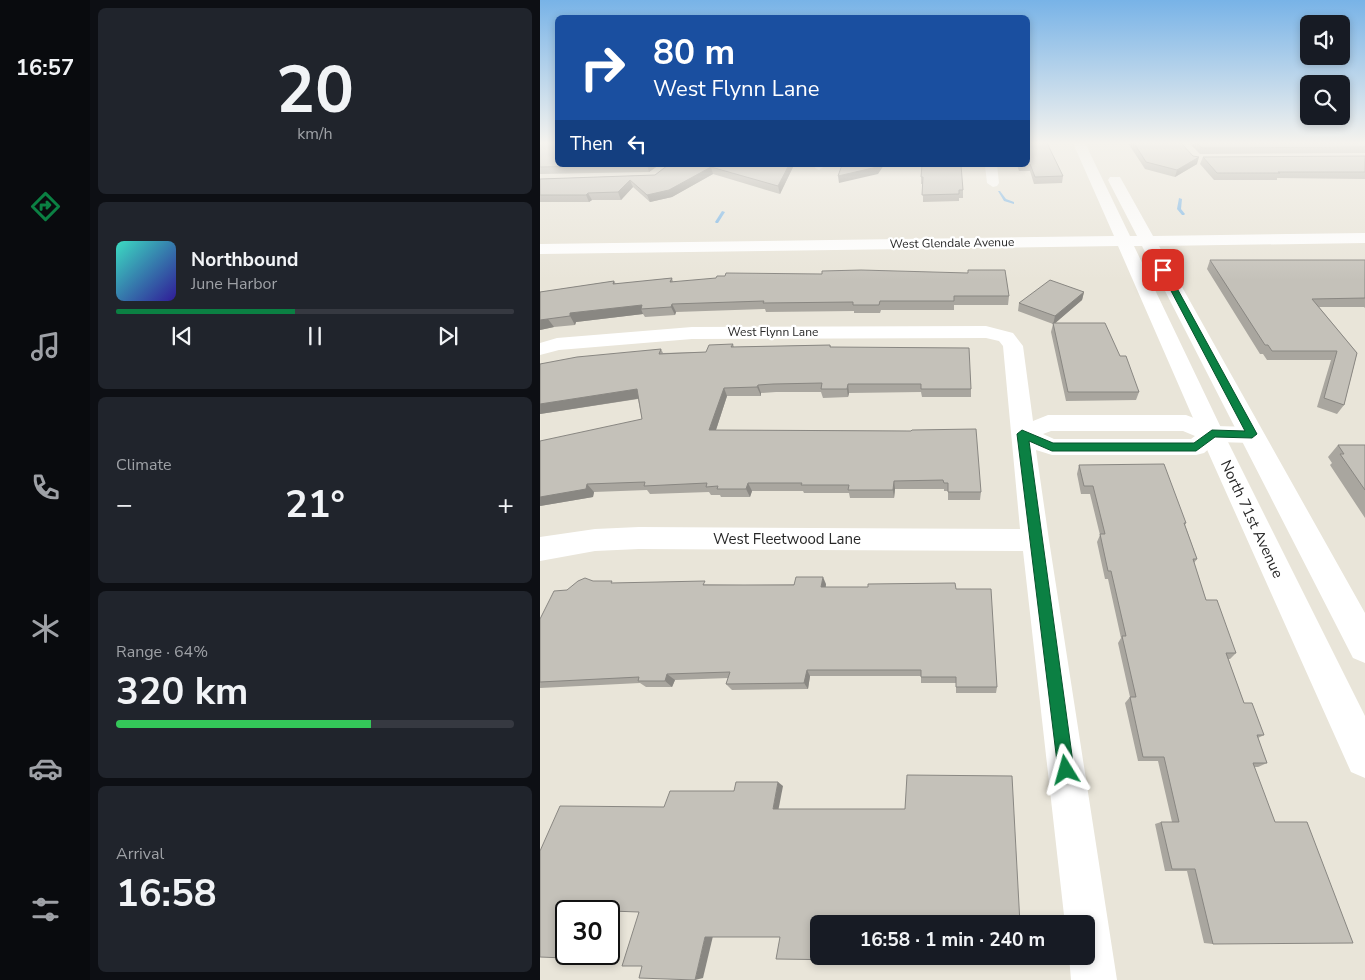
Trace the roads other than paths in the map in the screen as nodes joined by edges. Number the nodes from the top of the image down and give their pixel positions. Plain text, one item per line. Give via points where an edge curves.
1 (1109, 189) edge
2 (1118, 189) edge
3 (1365, 224) edge
4 (1176, 225) dead end
5 (804, 230) dead end
6 (1137, 232) junction
7 (1365, 238) edge
8 (540, 249) edge
9 (540, 349) edge
10 (1022, 434) junction
11 (1212, 434) junction
12 (1252, 434) junction
13 (1035, 540) junction
14 (540, 549) edge
15 (1365, 646) edge
16 (1365, 758) edge
17 (1094, 980) edge

1 - 6 street, North 71st Avenue
2 - 6 street, North 71st Avenue
3 - 4 street
5 - 6 street, West Glendale Avenue
6 - 7 street, West Glendale Avenue
6 - 8 street, West Glendale Avenue
6 - 11 street, North 71st Avenue
6 - 12 street, North 71st Avenue
9 - 10 street, West Flynn Lane via 557,344 700,332 986,332 1006,337 1013,346
10 - 11 street via 1052,447 1196,447
10 - 13 street
11 - 12 street
11 - 16 street, North 71st Avenue
12 - 15 street, North 71st Avenue
13 - 14 street, West Fleetwood Lane via 639,538 595,540
13 - 17 street

